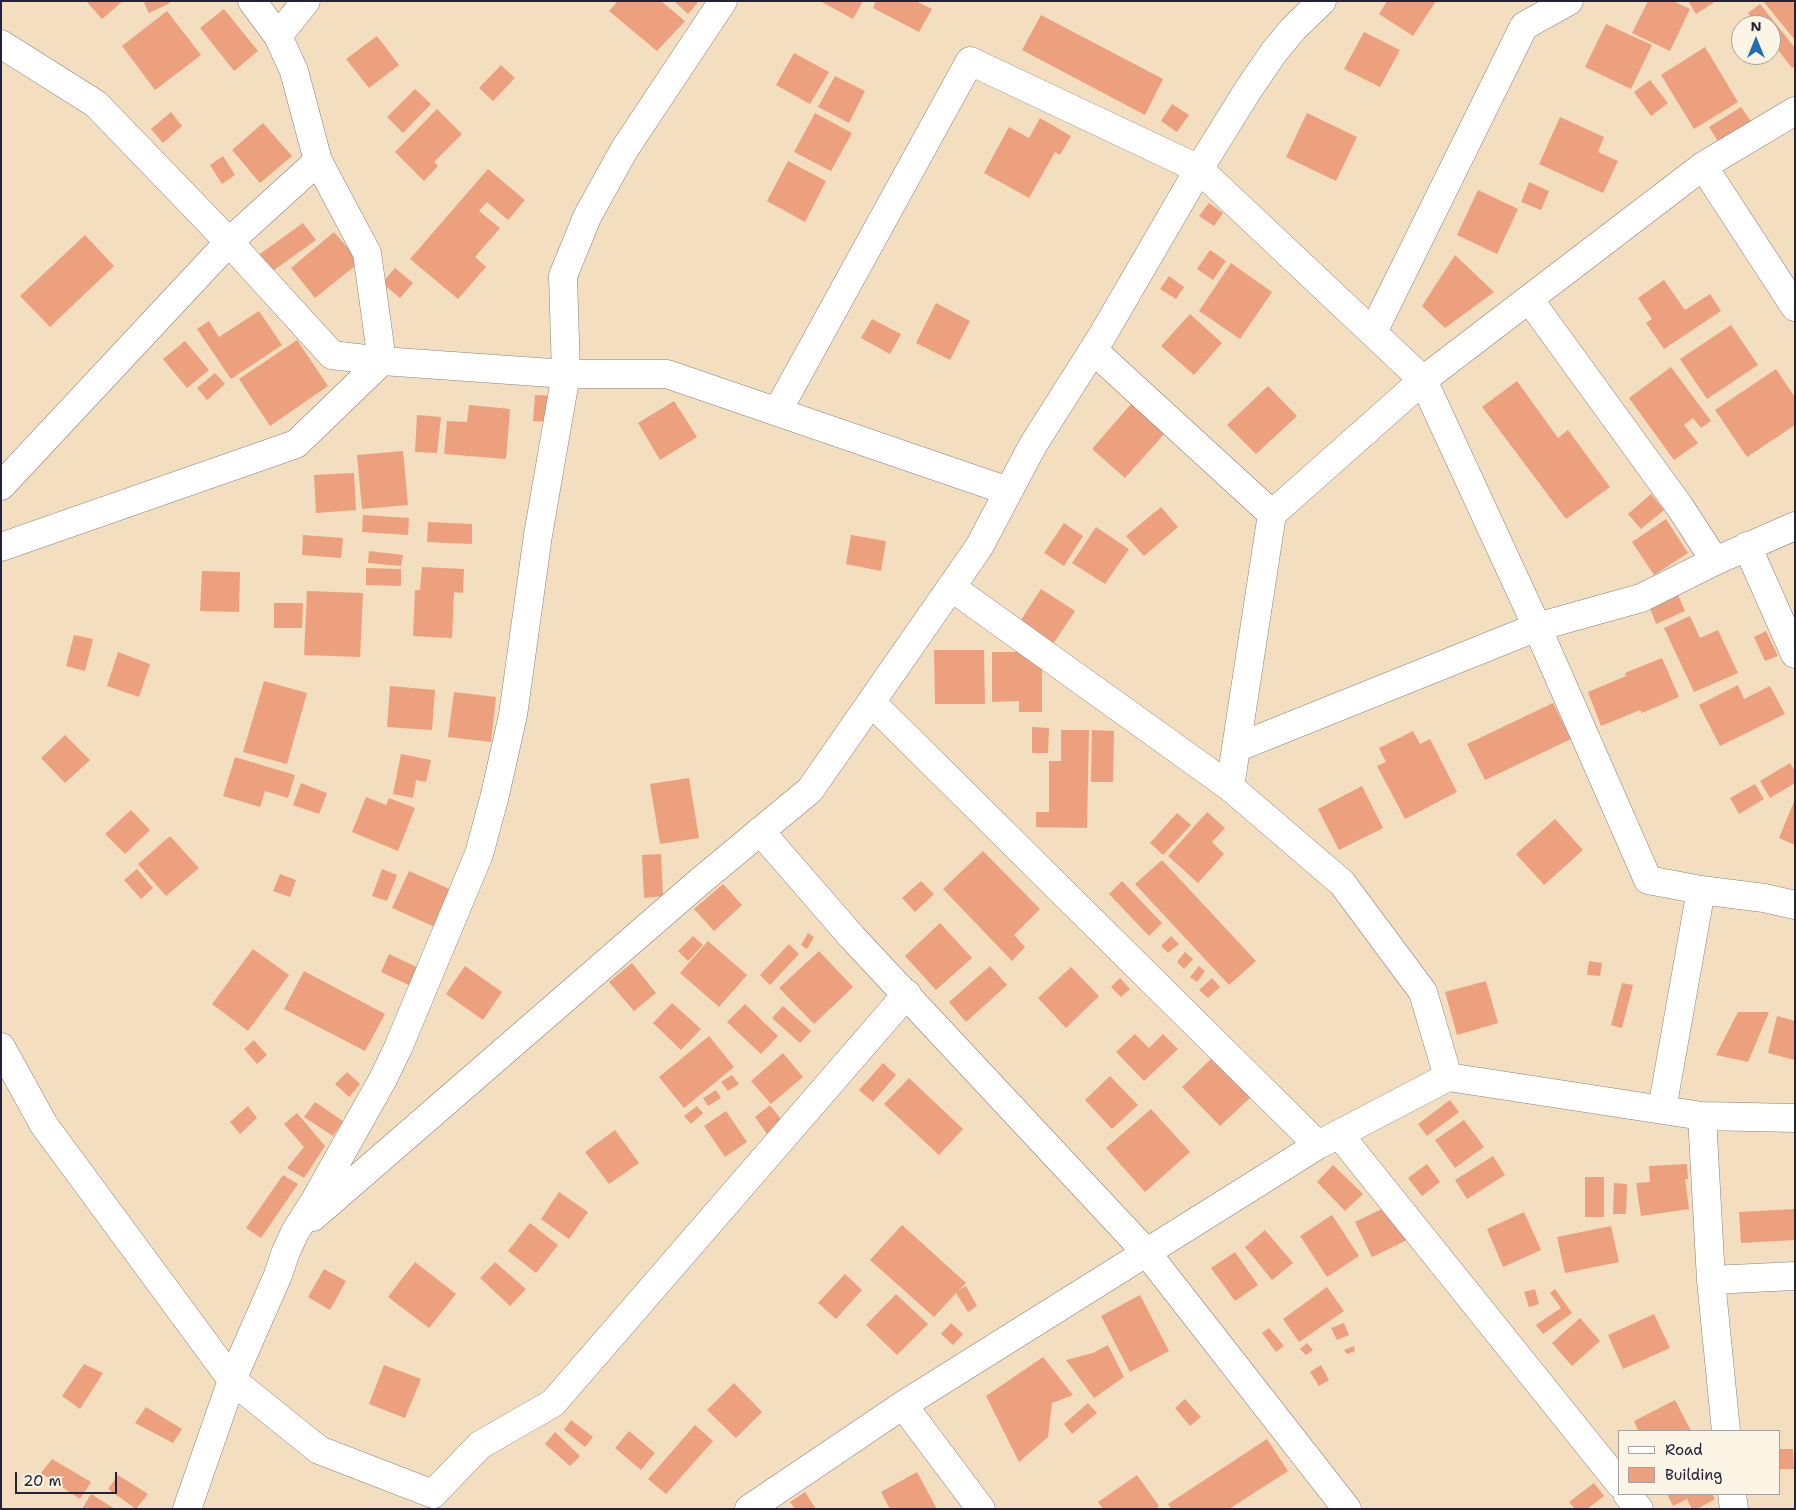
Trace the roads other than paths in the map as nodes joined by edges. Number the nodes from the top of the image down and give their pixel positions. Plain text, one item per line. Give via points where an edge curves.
1 (252, 1) edge
2 (306, 1) edge
3 (723, 1) edge
4 (1322, 1) edge
5 (1569, 1) edge
6 (278, 36) junction
7 (1, 44) edge
8 (1795, 112) edge
9 (318, 161) junction
10 (1703, 166) junction
11 (1199, 169) junction
12 (229, 242) junction
13 (1529, 300) junction
14 (1795, 307) edge
15 (1372, 332) junction
16 (1093, 350) junction
17 (382, 362) junction
18 (566, 374) junction
19 (1423, 380) junction
20 (777, 412) junction
21 (1, 486) edge
22 (1008, 490) junction
23 (1272, 514) junction
24 (1795, 526) edge
25 (1747, 546) junction
26 (1, 547) edge
27 (1715, 561) junction
28 (951, 588) junction
29 (1538, 627) junction
30 (1795, 654) edge
31 (871, 702) junction
32 (1236, 748) junction
33 (1230, 787) junction
34 (760, 831) junction
35 (1701, 890) junction
36 (1795, 905) edge
37 (907, 994) junction
38 (1, 1048) edge
39 (1448, 1077) junction
40 (1662, 1110) junction
41 (1702, 1116) junction
42 (1795, 1118) edge
43 (1329, 1139) junction
44 (295, 1232) junction
45 (1147, 1253) junction
46 (1795, 1276) edge
47 (1711, 1280) junction
48 (232, 1380) junction
49 (903, 1405) junction
50 (1726, 1430) edge
51 (1618, 1482) edge
52 (1628, 1495) edge
53 (1732, 1495) edge
54 (187, 1509) edge
55 (749, 1509) edge
56 (980, 1509) edge
57 (1347, 1509) edge
58 (1639, 1509) edge
59 (1734, 1509) edge

1 - 6 street
2 - 6 street
3 - 18 street via 624,150 587,217 563,276
4 - 11 street via 1274,52
5 - 15 street via 1524,26
6 - 9 street via 294,71
7 - 12 street via 96,104
8 - 10 street
9 - 12 street
9 - 17 street via 367,253
10 - 13 street
10 - 14 street
11 - 15 street
11 - 16 street
11 - 20 street via 970,61
12 - 17 street via 332,355
12 - 21 street
13 - 19 street
13 - 27 street via 1680,507
15 - 19 street
16 - 22 street
16 - 23 street
17 - 18 street
17 - 26 street via 296,444
18 - 20 street via 667,374
18 - 44 street via 538,534 514,715 479,854 383,1079
19 - 23 street
19 - 29 street
20 - 22 street
22 - 28 street via 979,547
23 - 32 street
24 - 25 street
25 - 27 street
25 - 30 street
27 - 29 street via 1641,598
28 - 31 street
28 - 33 street
29 - 32 street
29 - 35 street via 1648,880
31 - 34 street via 810,790
31 - 43 street
32 - 33 street
33 - 39 street via 1342,884 1423,992
34 - 37 street via 852,937
34 - 44 street
35 - 36 street
35 - 40 street
37 - 45 street
37 - 48 street via 553,1403 480,1446 434,1494 319,1450
38 - 48 street via 44,1125
39 - 40 street
39 - 43 street
40 - 41 street
41 - 42 street
41 - 47 street
43 - 45 street
43 - 51 street
44 - 48 street
45 - 49 street
45 - 57 street
46 - 47 street
47 - 50 street
48 - 54 street
49 - 55 street
49 - 56 street
52 - 58 street
53 - 59 street

